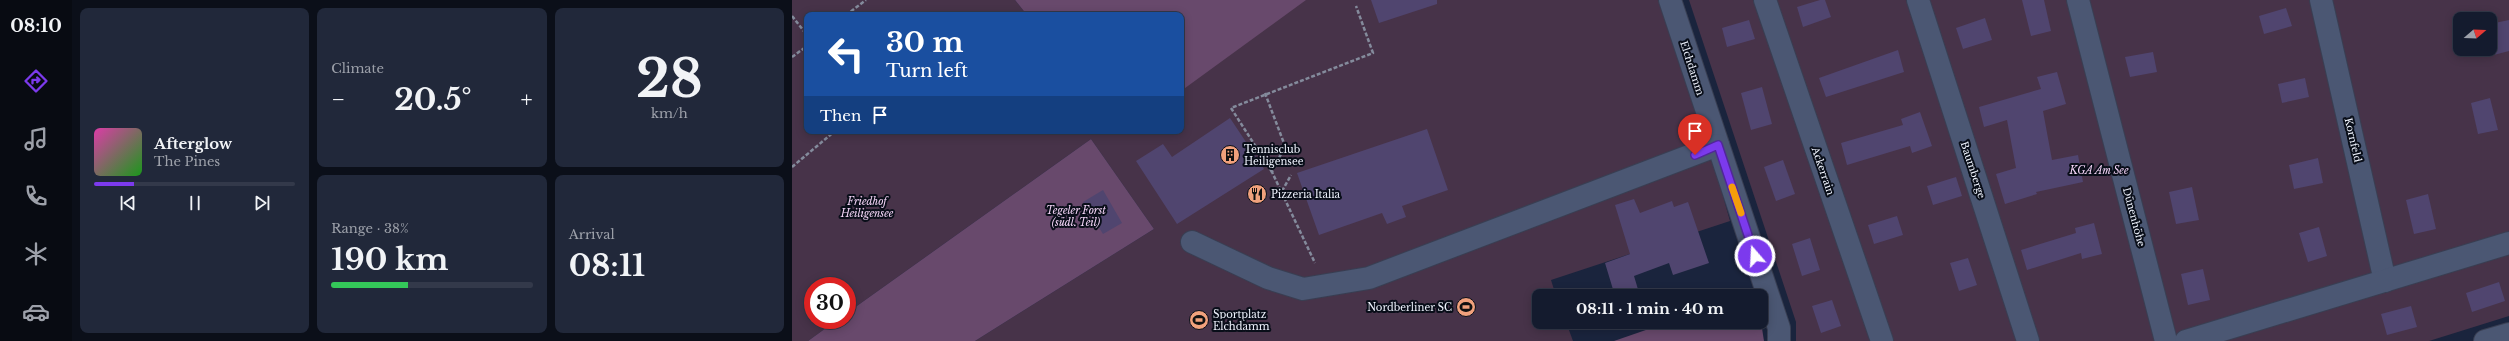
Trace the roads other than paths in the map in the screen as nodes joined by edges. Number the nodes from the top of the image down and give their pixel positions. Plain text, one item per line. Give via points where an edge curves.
1 (1670, 0) edge
2 (1765, 0) edge
3 (1918, 0) edge
4 (2078, 0) edge
5 (2321, 0) edge
6 (1718, 145) junction
7 (1192, 242) dead end
8 (2509, 243) edge
9 (2385, 281) junction
10 (2509, 334) edge
11 (1779, 341) edge
12 (1882, 341) edge
13 (2028, 341) edge
14 (2166, 341) edge
15 (2186, 341) edge
16 (2485, 341) edge

1 - 6 street, Elchdamm
2 - 12 street, Ackerrain
3 - 13 street, Baumberge
4 - 14 street, Dünenhöhe
5 - 9 street, Kornfeld
6 - 7 street via 1369,278 1303,289 1268,278
6 - 11 street, Elchdamm via 1779,328
8 - 9 street
9 - 15 street
10 - 16 street

